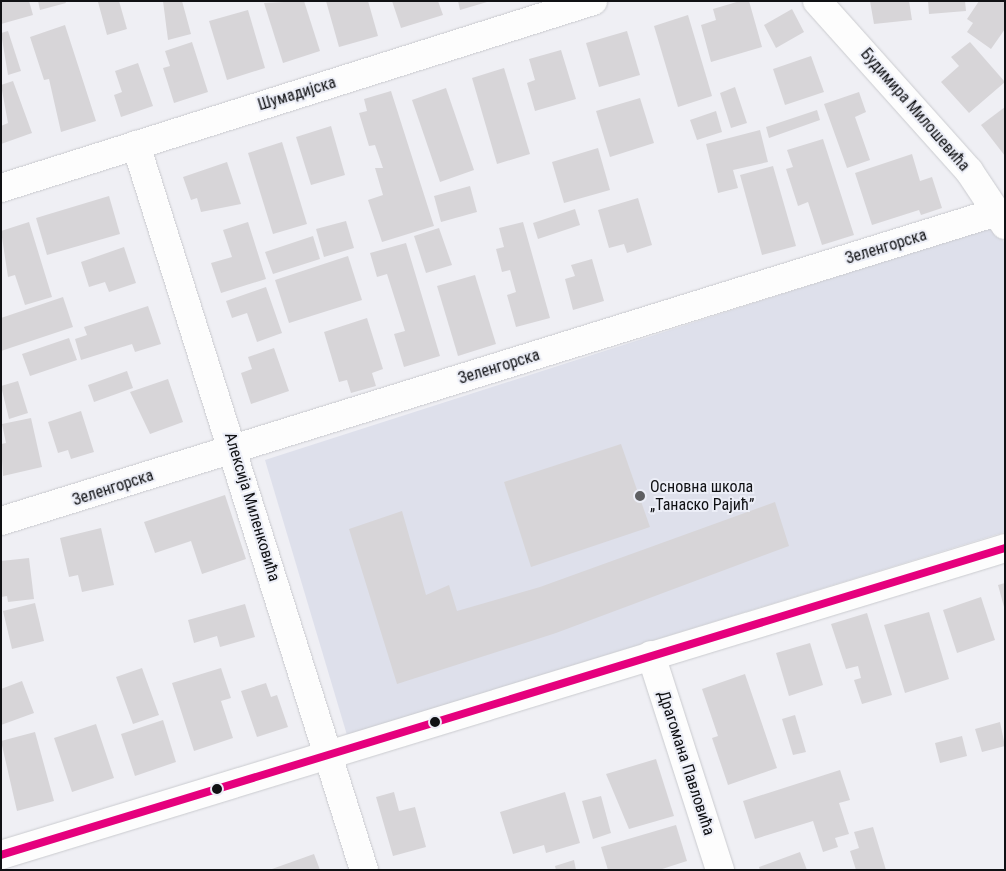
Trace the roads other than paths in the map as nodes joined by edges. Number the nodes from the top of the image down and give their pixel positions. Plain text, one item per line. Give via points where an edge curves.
1 (593, 1) edge
2 (817, 1) edge
3 (136, 145) junction
4 (1, 188) edge
5 (1001, 218) edge
6 (234, 449) junction
7 (1, 521) edge
8 (1005, 548) edge
9 (651, 656) junction
10 (329, 754) junction
11 (1, 855) edge
12 (364, 870) edge
13 (720, 870) edge

1 - 3 street, Шумадијска
2 - 5 street, Будимира Милошевића via 969,171
3 - 4 street, Шумадијска
3 - 6 street, Алексија Миленковића
5 - 6 street, Зеленгорска
6 - 7 street, Зеленгорска
6 - 10 street, Алексија Миленковића
8 - 9 street
9 - 10 street
9 - 13 street, Драгомана Павловића
10 - 11 street
10 - 12 street, Алексија Миленковића

